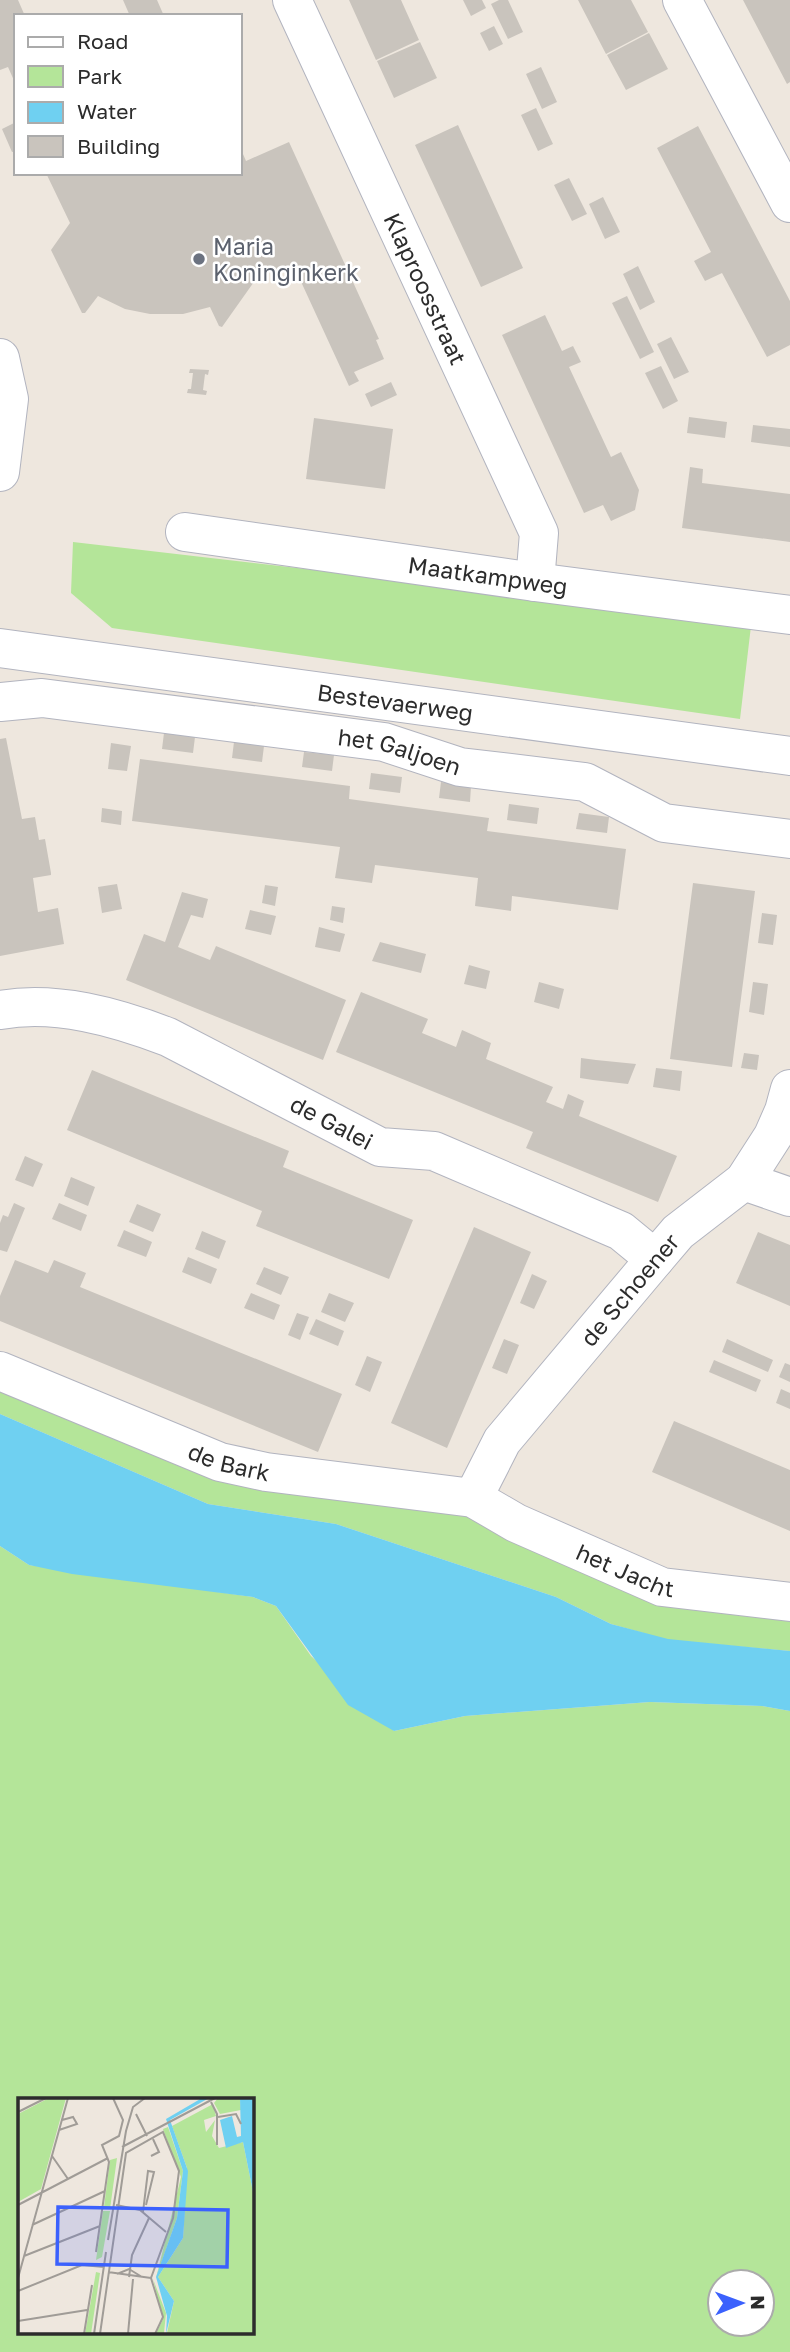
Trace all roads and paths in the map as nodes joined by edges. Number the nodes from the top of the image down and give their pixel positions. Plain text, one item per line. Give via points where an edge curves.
1 (292, 0) edge
2 (682, 0) edge
3 (790, 203) edge
4 (0, 358) edge
5 (0, 472) edge
6 (185, 531) dead end
7 (535, 582) junction
8 (790, 615) edge
9 (0, 648) edge
10 (0, 702) edge
11 (790, 756) edge
12 (790, 839) edge
13 (0, 1010) edge
14 (790, 1089) edge
15 (744, 1181) junction
16 (790, 1197) edge
17 (655, 1259) junction
18 (0, 1371) edge
19 (473, 1498) junction
20 (790, 1602) edge

1 - 7 street, Klaproosstraat via 539,533
2 - 3 street
4 - 5 street via 9,399
6 - 7 street, Maatkampweg
7 - 8 street, Maatkampweg
9 - 11 street, Bestevaerweg
10 - 12 street, het Galjoen via 42,698 384,742 460,766 585,782 664,823
13 - 17 street, de Galei via 45,1007 103,1017 168,1037 380,1147 434,1151 621,1231
14 - 15 street, de Schoener via 773,1136
15 - 16 street
15 - 17 street, de Schoener via 678,1232
17 - 19 street, de Schoener via 502,1441
18 - 19 street, de Bark via 220,1462
19 - 20 street, het Jacht via 516,1523 662,1587

